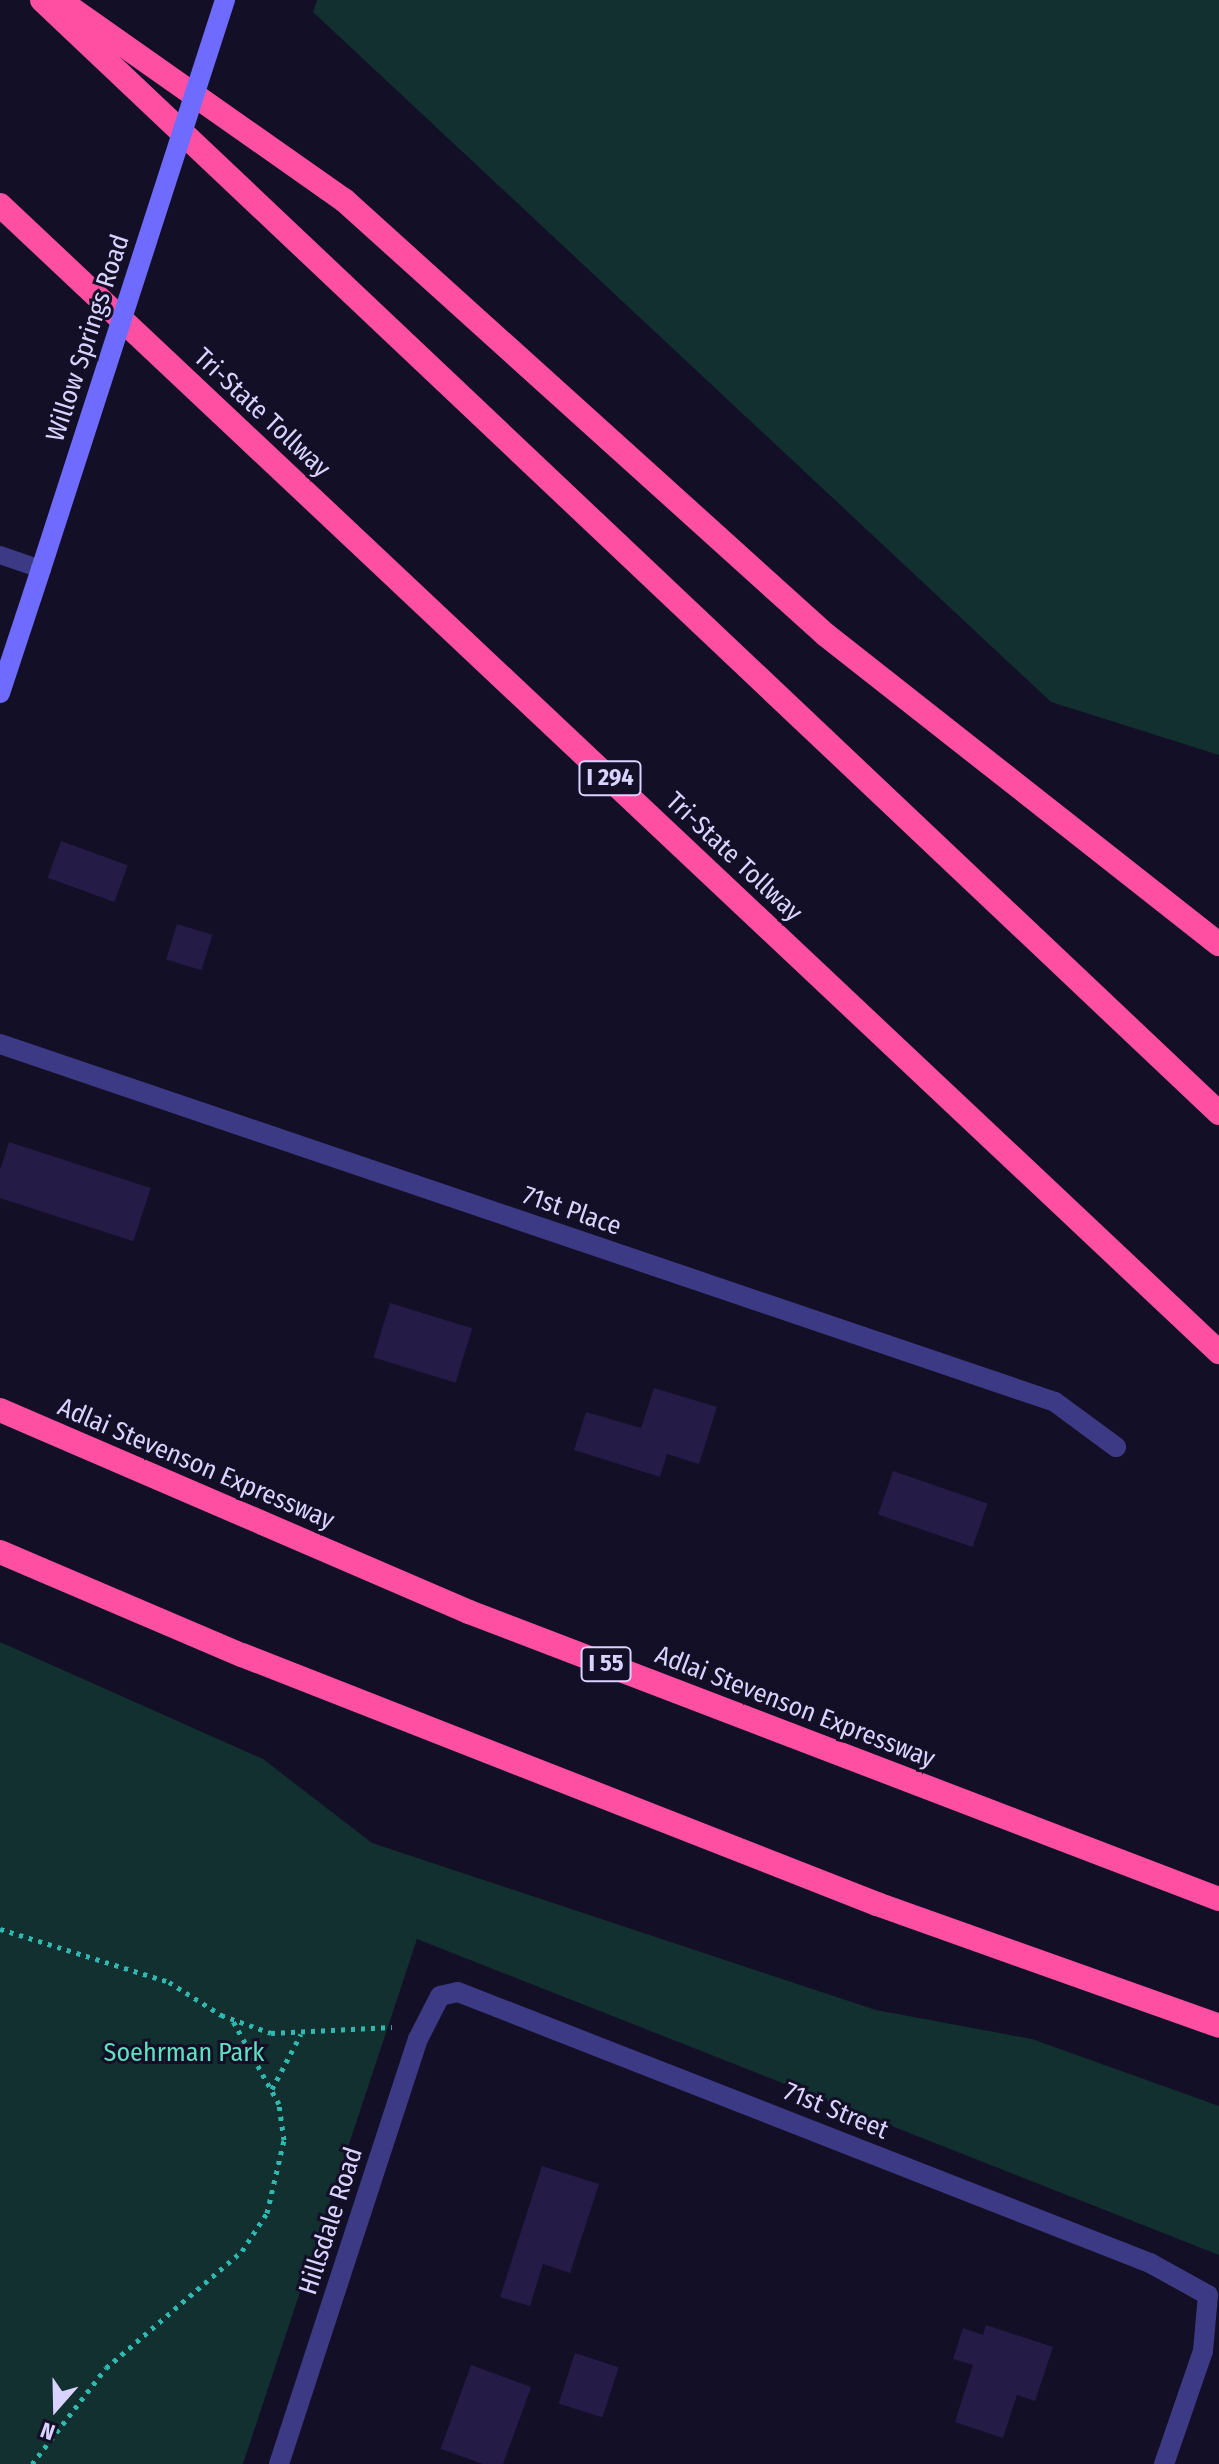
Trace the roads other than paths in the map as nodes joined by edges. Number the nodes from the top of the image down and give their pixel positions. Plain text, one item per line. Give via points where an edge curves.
1 (42, 0) edge
2 (60, 0) edge
3 (225, 0) edge
4 (0, 205) edge
5 (0, 555) edge
6 (41, 569) junction
7 (0, 693) edge
8 (1219, 944) edge
9 (0, 1044) edge
10 (1219, 1113) edge
11 (1219, 1352) edge
12 (0, 1410) edge
13 (1116, 1447) dead end
14 (0, 1552) edge
15 (1219, 1899) edge
16 (440, 1996) joint
17 (1219, 2026) edge
18 (279, 2464) edge
19 (1164, 2464) edge

1 - 10 highway
2 - 8 highway via 344,200 826,635
3 - 6 main road, Willow Springs Road, bridge
4 - 11 highway, Tri-State Tollway / I 294
5 - 6 lane
6 - 7 main road, Willow Springs Road
9 - 13 street, 71st Place via 1055,1402
12 - 15 highway, Adlai Stevenson Expressway / I 55 via 469,1612
14 - 17 highway via 877,1904
16 - 18 street, Hillsdale Road via 418,2039
16 - 19 street, 71st Street via 458,1992 512,2011 1150,2263 1208,2295 1203,2351

